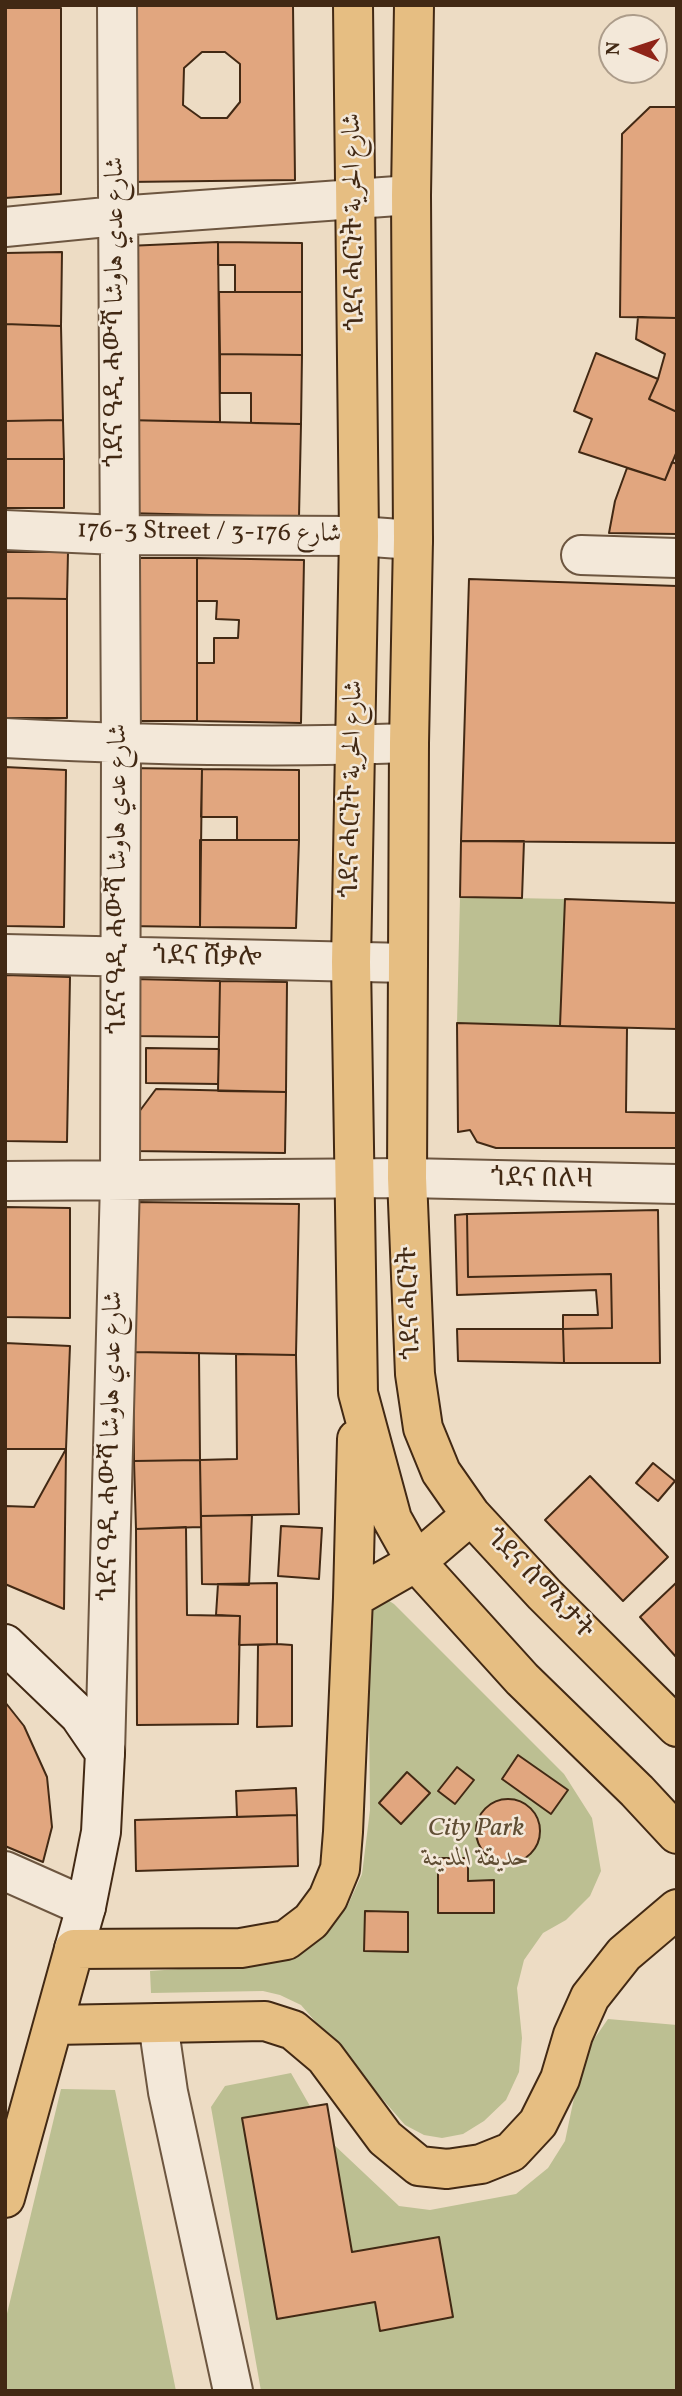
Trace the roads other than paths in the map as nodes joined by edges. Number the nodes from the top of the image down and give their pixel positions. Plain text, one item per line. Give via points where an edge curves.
1 (117, 5) edge
2 (353, 5) edge
3 (414, 5) edge
4 (411, 195) junction
5 (356, 198) junction
6 (117, 216) junction
7 (5, 227) edge
8 (5, 530) edge
9 (118, 535) junction
10 (359, 536) junction
11 (413, 540) junction
12 (581, 555) dead end
13 (677, 558) edge
14 (5, 738) edge
15 (409, 743) junction
16 (121, 744) junction
17 (355, 745) junction
18 (5, 954) edge
19 (120, 957) junction
20 (351, 962) junction
21 (408, 963) junction
22 (354, 1177) junction
23 (407, 1178) junction
24 (5, 1181) edge
25 (120, 1182) junction
26 (677, 1184) edge
27 (358, 1393) junction
28 (423, 1428) joint
29 (471, 1515) junction
30 (416, 1562) junction
31 (353, 1598) junction
32 (5, 1644) edge
33 (677, 1727) edge
34 (105, 1753) junction
35 (677, 1834) edge
36 (5, 1871) edge
37 (86, 1907) junction
38 (677, 1909) edge
39 (74, 1949) junction
40 (158, 2023) junction
41 (53, 2025) junction
42 (5, 2198) edge
43 (233, 2391) edge

1 - 6 street, ጎደና ዓዲ ሓውሻ شارع عدي هاوشا
2 - 5 main road, ጎደና ሓርነት شارع الحرية
3 - 4 main road, ጎደና ሓርነት شارع الحرية
4 - 5 street
4 - 11 main road, ጎደና ሓርነት شارع الحرية
5 - 6 street
5 - 10 main road, ጎደና ሓርነት شارع الحرية
6 - 7 street
6 - 9 street, ጎደና ዓዲ ሓውሻ شارع عدي هاوشا
8 - 9 street, 176-3 Street / شارع 176-3
9 - 10 street, 176-3 Street / شارع 176-3
9 - 16 street, ጎደና ዓዲ ሓውሻ شارع عدي هاوشا
10 - 11 street, 176-3 Street / شارع 176-3
10 - 17 main road, ጎደና ሓርነት شارع الحرية
11 - 15 main road, ጎደና ሓርነት شارع الحرية
12 - 13 street
14 - 16 street
15 - 17 street
15 - 21 main road, ጎደና ሓርነት شارع الحرية
16 - 17 street
16 - 19 street, ጎደና ዓዲ ሓውሻ شارع عدي هاوشا
17 - 20 main road, ጎደና ሓርነት شارع الحرية
18 - 19 street, ጎደና ሸቃሎ
19 - 20 street, ጎደና ሸቃሎ
19 - 25 street, ጎደና ዓዲ ሓውሻ شارع عدي هاوشا
20 - 21 street, ጎደና ሸቃሎ
20 - 22 main road, ጎደና ሓርነት شارع الحرية
21 - 23 main road, ጎደና ሓርነት شارع الحرية
22 - 23 street, ጎደና በለዛ
22 - 25 street, ጎደና በለዛ
22 - 27 main road, ጎደና ሓርነት شارع الحرية
23 - 26 street, ጎደና በለዛ
23 - 28 main road, ጎደና ሓርነት via 415,1374
24 - 25 street, ጎደና በለዛ
25 - 34 street, ጎደና ዓዲ ሓውሻ شارع عدي هاوشا
27 - 30 main road, ጎደና ሓርነት شارع الحرية via 393,1519
27 - 31 main road
28 - 29 main road, ጎደና ሰማእታት via 441,1472
29 - 30 main road
29 - 33 main road, ጎደና ሰማእታት
30 - 31 main road
30 - 35 main road via 522,1679
31 - 39 main road via 340,1869 328,1898 310,1921 286,1940 241,1948
32 - 34 street via 79,1715
34 - 37 street, ጎደና ዓዲ ሓውሻ شارع عدي هاوشا via 101,1832
36 - 37 street
37 - 39 street, ጎደና ዓዲ ሓውሻ شارع عدي هاوشا
38 - 40 main road via 624,1954 590,1997 560,2079 538,2123 511,2152 481,2164 447,2169 419,2166 385,2138 325,2057 293,2030 265,2021
39 - 41 main road
40 - 41 main road
40 - 43 street via 168,2091
41 - 42 main road

